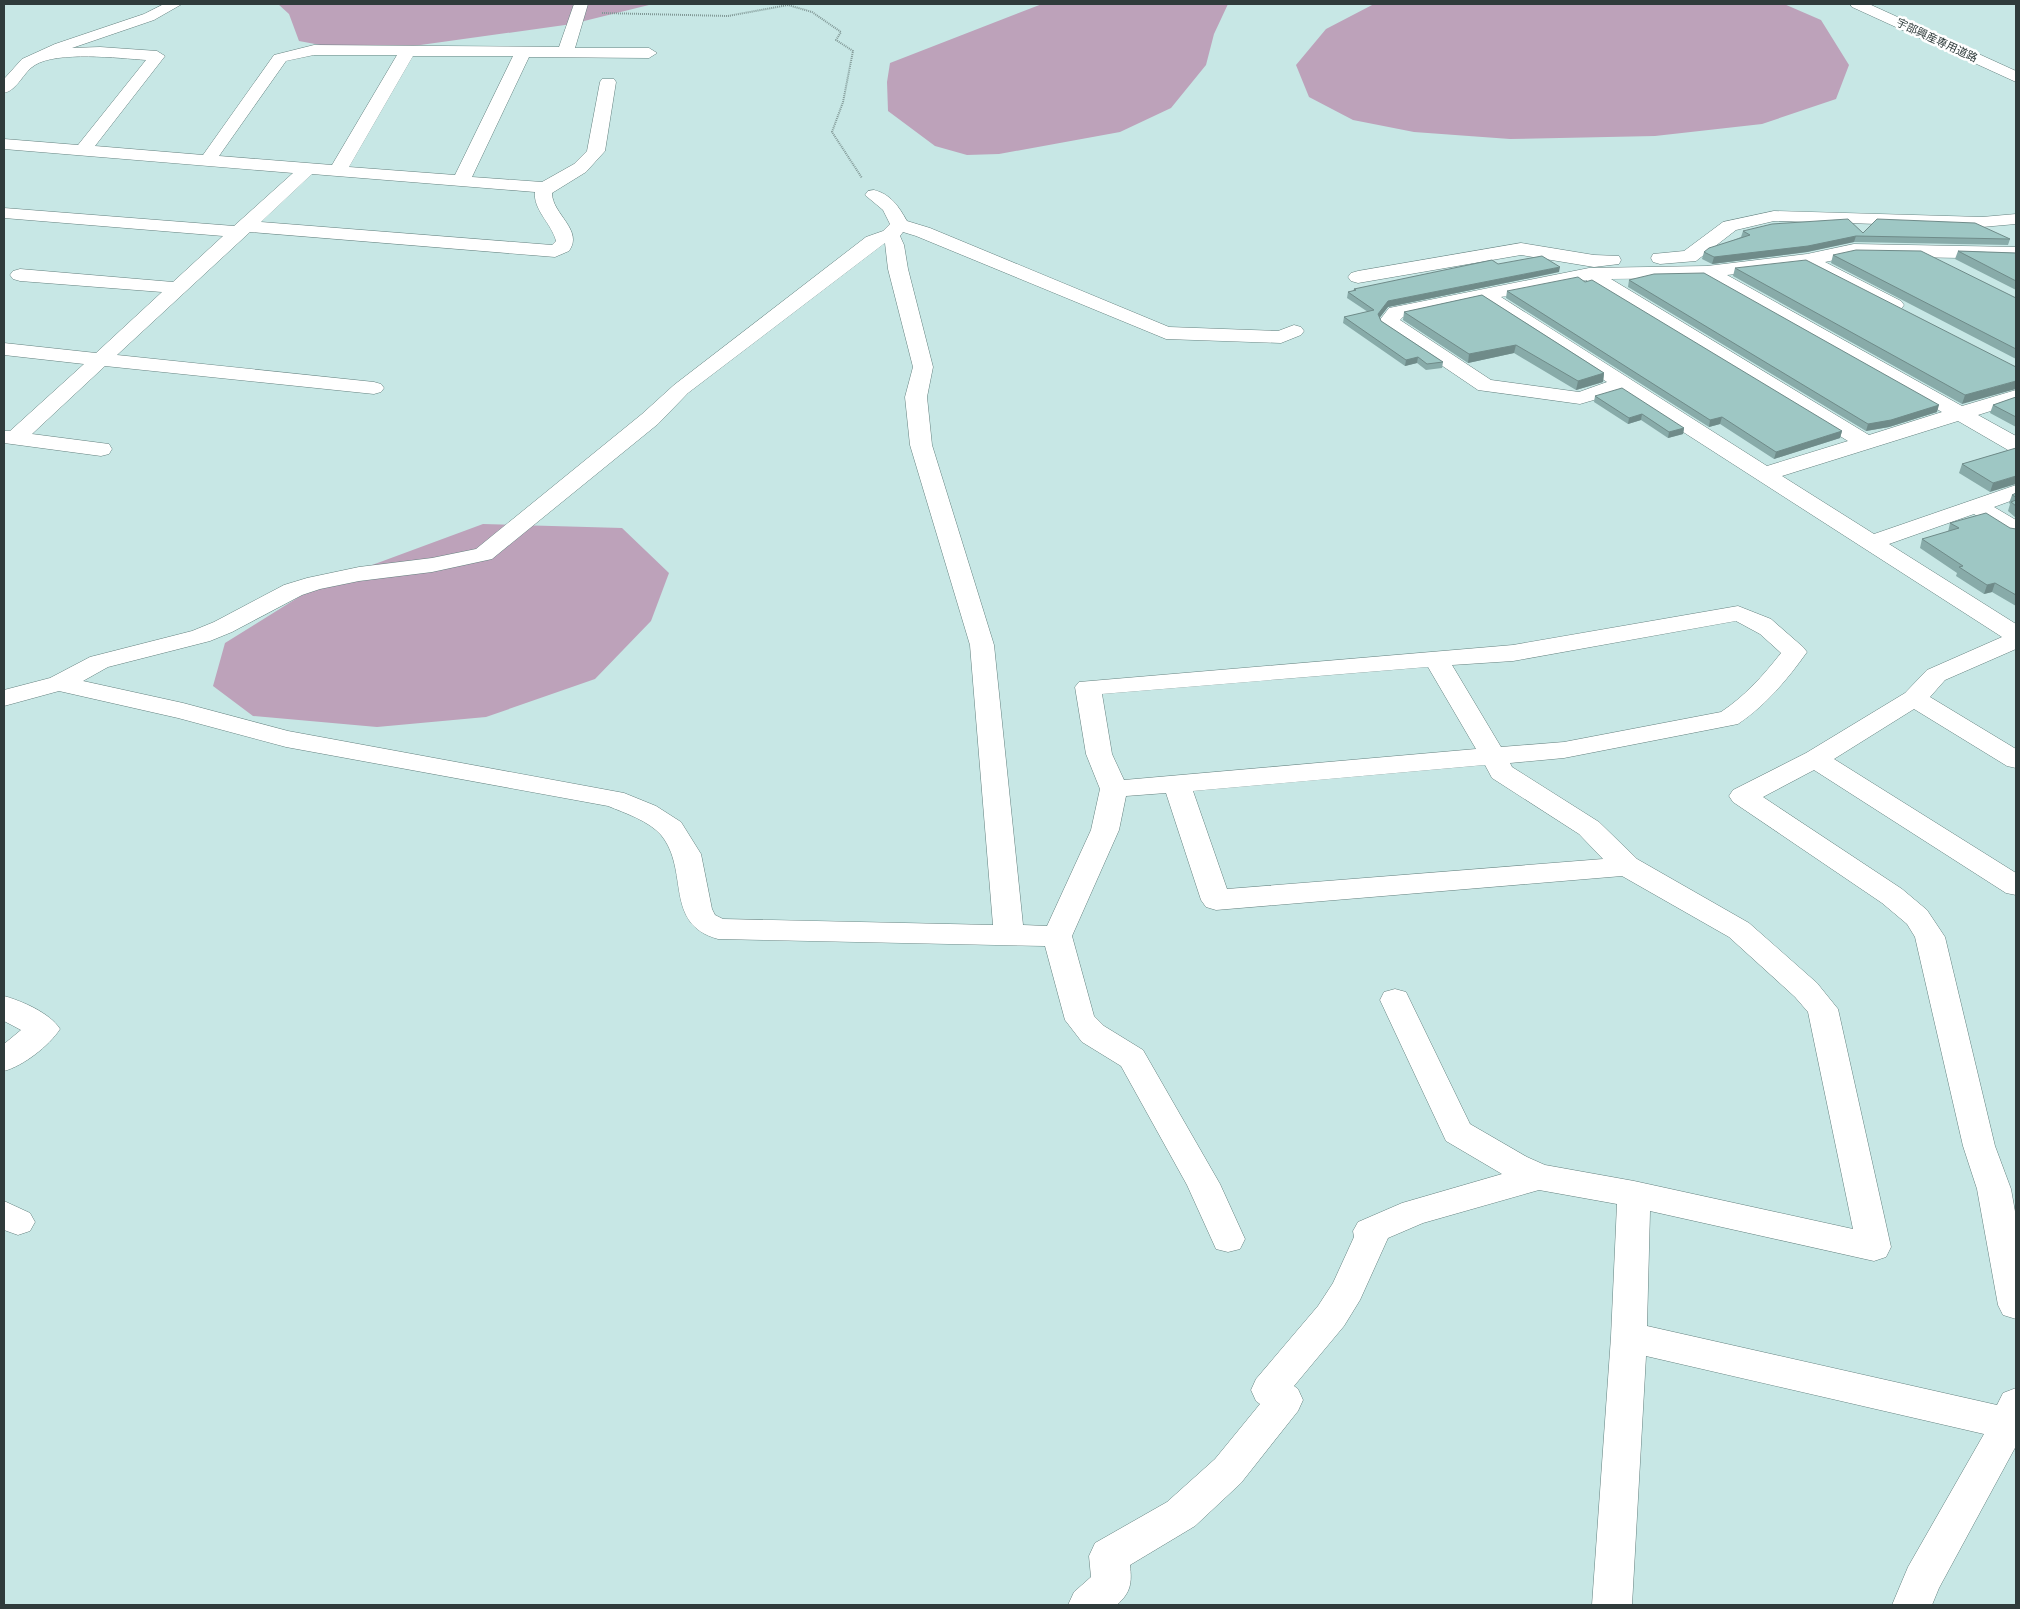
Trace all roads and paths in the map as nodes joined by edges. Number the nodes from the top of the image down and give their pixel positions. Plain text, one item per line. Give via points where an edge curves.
1 (175, 4) edge
2 (1857, 4) edge
3 (580, 8) edge
4 (407, 52) junction
5 (523, 52) junction
6 (564, 53) junction
7 (649, 53) dead end
8 (45, 54) junction
9 (2016, 77) edge
10 (608, 82) dead end
11 (4, 88) edge
12 (4, 144) edge
13 (82, 151) junction
14 (207, 161) junction
15 (307, 169) junction
16 (338, 171) junction
17 (461, 182) junction
18 (545, 188) junction
19 (874, 195) joint
20 (10, 214) edge
21 (2016, 219) edge
22 (4, 228) edge
23 (243, 229) junction
24 (895, 230) junction
25 (1920, 251) junction
26 (2016, 253) edge
27 (1807, 260) junction
28 (1955, 269) edge
29 (1707, 272) junction
30 (1589, 274) junction
31 (20, 275) dead end
32 (1358, 277) dead end
33 (178, 288) junction
34 (1486, 296) junction
35 (1912, 314) edge
36 (1294, 331) dead end
37 (4, 349) edge
38 (103, 360) junction
39 (1623, 384) junction
40 (374, 388) dead end
41 (2016, 396) edge
42 (1962, 414) junction
43 (10, 437) edge
44 (1867, 443) junction
45 (2016, 445) edge
46 (101, 449) dead end
47 (1765, 474) junction
48 (2016, 492) edge
49 (1975, 505) junction
50 (2016, 530) edge
51 (1872, 542) junction
52 (2016, 635) edge
53 (2016, 640) edge
54 (1436, 659) junction
55 (59, 683) junction
56 (4, 698) edge
57 (1914, 698) junction
58 (1493, 758) junction
59 (1814, 759) junction
60 (2016, 760) edge
61 (1177, 785) junction
62 (1114, 789) junction
63 (1626, 866) junction
64 (2016, 886) edge
65 (1010, 936) junction
66 (1056, 936) junction
67 (1396, 1000) dead end
68 (4, 1007) edge
69 (4, 1060) edge
70 (1539, 1177) junction
71 (2005, 1189) edge
72 (1634, 1194) junction
73 (1228, 1239) dead end
74 (2016, 1305) edge
75 (1629, 1338) junction
76 (2013, 1414) edge
77 (1088, 1605) edge
78 (1612, 1605) edge
79 (1912, 1605) edge

1 - 8 street via 149,17
2 - 9 street, 宇部興産専用道路
3 - 6 street
3 - 19 path via 728,16 788,5 812,12 841,32 836,40 853,51 843,102 832,132
4 - 5 street
4 - 14 street via 314,50 280,58
4 - 16 street
5 - 6 street
5 - 17 street
6 - 7 street
8 - 11 street via 28,62
8 - 13 street via 100,52 157,56
10 - 18 street via 596,151 585,164
12 - 13 street
13 - 14 street
14 - 15 street
15 - 16 street
15 - 23 street
16 - 17 street
17 - 18 street
18 - 23 street via 546,205 565,236 565,244 555,251
19 - 24 street via 890,207
20 - 22 street
20 - 23 street
21 - 32 street via 1982,222 1774,216 1730,226 1689,257 1594,261 1521,249
23 - 33 street
24 - 36 street via 923,232 1166,333 1281,337
24 - 55 street via 873,241 681,389 484,554 315,583 293,590 209,633 99,662
24 - 65 street via 898,269 923,367 916,397 921,446 982,645
25 - 26 street
25 - 27 street via 1854,250
25 - 28 street
27 - 29 street
27 - 35 street
29 - 30 street
29 - 42 street
30 - 34 street
30 - 44 street
31 - 33 street
33 - 38 street
34 - 39 street
34 - 39 street via 1396,312 1389,321 1484,386 1580,398
37 - 38 street
38 - 40 street
38 - 43 street
39 - 47 street
41 - 42 street
42 - 44 street
42 - 45 street
43 - 46 street
44 - 47 street
47 - 51 street
48 - 49 street
49 - 50 street
49 - 51 street
51 - 52 street
53 - 57 street via 1936,675
54 - 58 street
54 - 58 street via 1513,653 1738,614 1773,631 1794,652 1767,688 1729,718 1564,750
54 - 62 street via 1088,687 1098,754
55 - 56 street
55 - 65 street via 286,739 614,799 646,812 671,828 687,854 697,909 705,922 718,929
57 - 59 street
57 - 60 street
58 - 61 street
58 - 63 street via 1502,772 1589,828
59 - 64 street
59 - 71 street via 1744,796 1892,896 1917,917 1930,937 1978,1146
61 - 62 street
61 - 63 street via 1216,900
62 - 66 street via 1105,830
63 - 72 street via 1739,930 1823,1009 1874,1247
65 - 66 street
66 - 73 street via 1080,1020 1093,1034 1132,1058 1203,1184
67 - 70 street via 1458,1132
68 - 69 street via 44,1029
70 - 72 street
70 - 77 street via 1414,1212 1370,1231 1371,1237 1348,1290 1331,1316 1269,1390 1285,1400 1228,1470 1181,1514 1109,1556 1112,1584
71 - 74 street
72 - 75 street
75 - 76 street
75 - 78 street
76 - 79 street via 1922,1580

